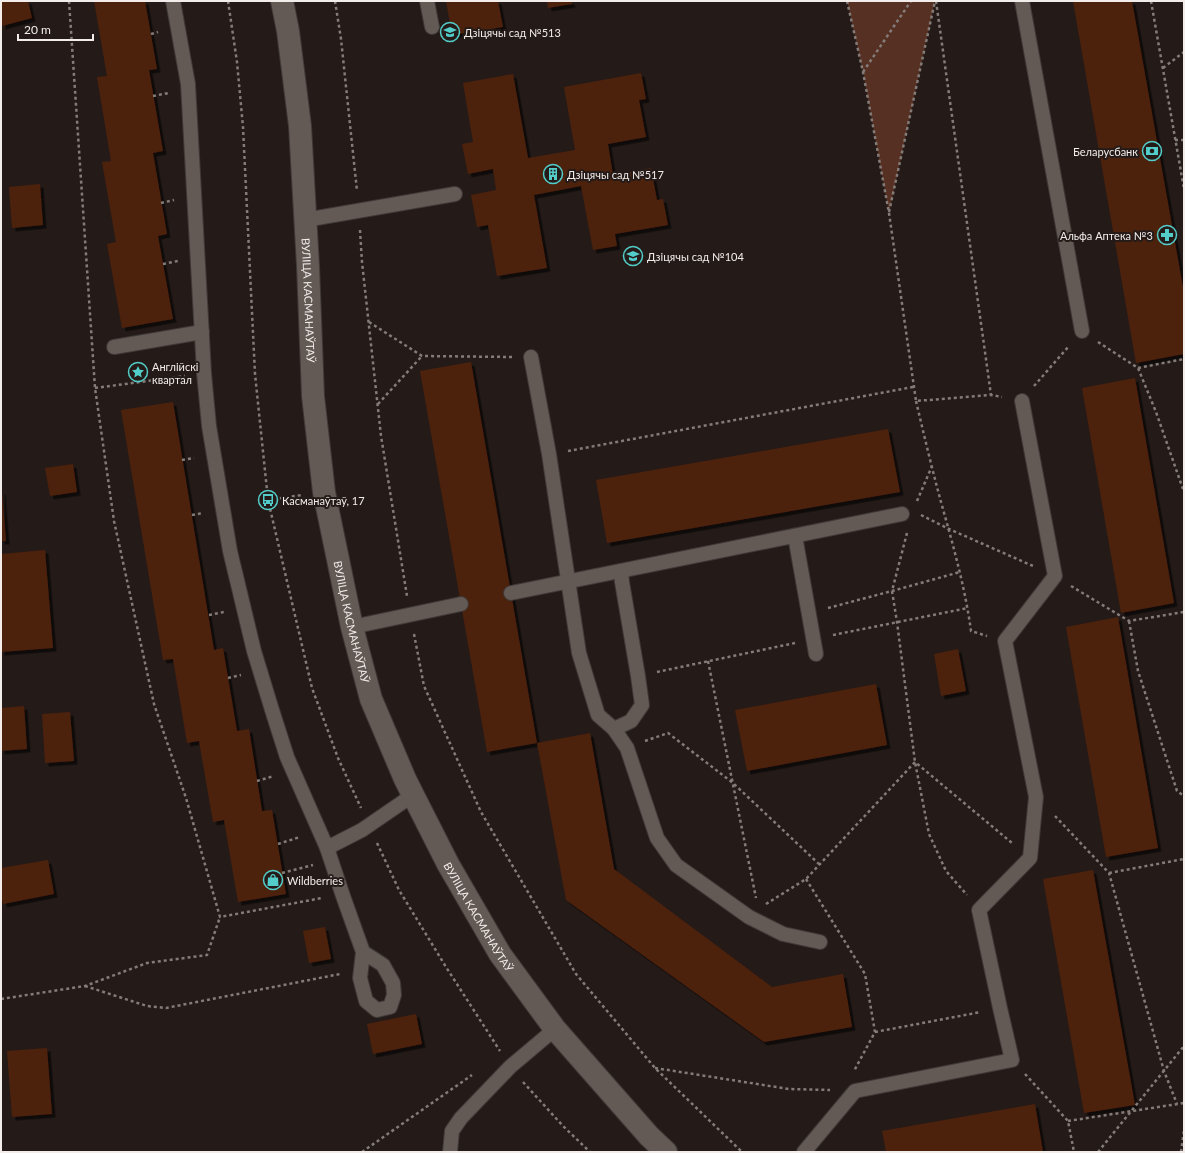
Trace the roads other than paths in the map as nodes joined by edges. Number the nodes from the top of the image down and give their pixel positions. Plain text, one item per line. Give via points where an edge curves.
1 (173, 1) edge
2 (282, 1) edge
3 (427, 1) edge
4 (1022, 1) edge
5 (432, 28) dead end
6 (456, 194) dead end
7 (305, 220) junction
8 (1082, 331) road end
9 (202, 332) junction
10 (114, 347) dead end
11 (531, 357) road end
12 (1022, 401) road end
13 (908, 513) road end
14 (795, 536) junction
15 (621, 571) junction
16 (568, 581) junction
17 (511, 593) dead end
18 (460, 604) dead end
19 (352, 627) junction
20 (816, 654) dead end
21 (614, 728) junction
22 (413, 795) junction
23 (327, 848) junction
24 (820, 942) dead end
25 (363, 952) junction
26 (555, 1029) junction
27 (450, 1152) edge
28 (666, 1152) edge
29 (804, 1152) edge

1 - 9 lane via 188,84
2 - 7 street, ВУЛІЦА КАСМАНАЎТАЎ via 300,126
3 - 5 lane
4 - 8 lane
6 - 7 lane
7 - 19 street, ВУЛІЦА КАСМАНАЎТАЎ via 313,396 324,492
9 - 10 lane
9 - 23 lane via 209,426 230,551 254,651 288,757
11 - 16 lane
12 - 29 lane via 1054,576 1005,641 1036,797 1030,858 979,910 1012,1060 849,1091
13 - 14 lane
14 - 15 lane
14 - 20 lane
15 - 16 lane
15 - 21 lane via 642,705 631,721
16 - 17 lane
16 - 21 lane via 579,653 598,715
18 - 19 lane
19 - 22 street, ВУЛІЦА КАСМАНАЎТАЎ via 371,698
21 - 24 lane via 627,748 657,838 676,866 754,913 783,934
22 - 23 lane via 362,830
22 - 26 street, ВУЛІЦА КАСМАНАЎТАЎ via 448,864 500,954
23 - 25 lane
25 - 25 lane via 360,978 366,1001 377,1010 390,1007 394,995 393,983 383,965
26 - 27 lane via 510,1067 461,1118 452,1131
26 - 28 street, ВУЛІЦА КАСМАНАЎТАЎ

